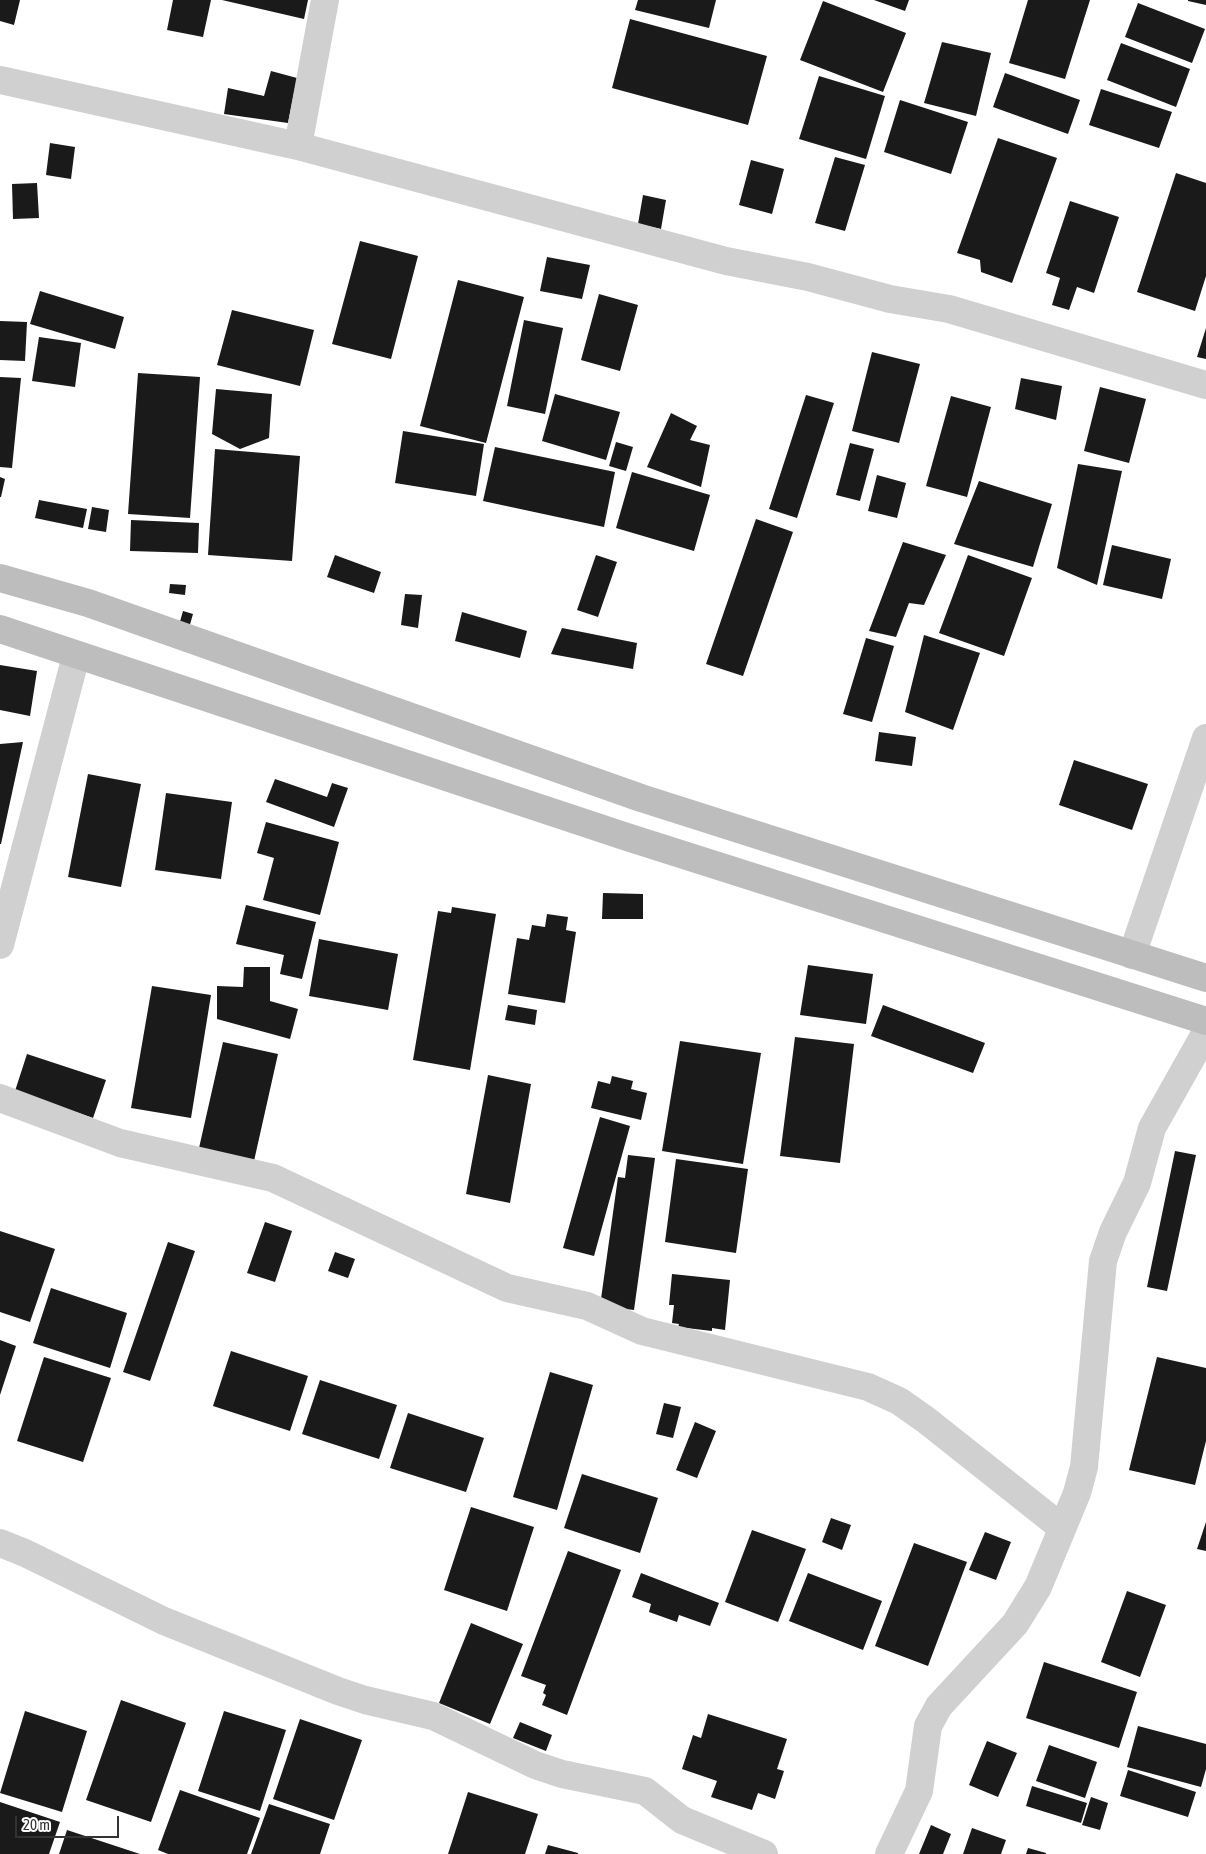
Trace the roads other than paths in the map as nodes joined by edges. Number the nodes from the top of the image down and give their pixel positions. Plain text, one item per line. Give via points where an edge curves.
1 (325, 0) edge
2 (0, 80) edge
3 (298, 146) junction
4 (1206, 385) edge
5 (0, 578) edge
6 (0, 629) edge
7 (76, 656) junction
8 (1206, 738) edge
9 (0, 945) edge
10 (1132, 955) junction
11 (1206, 978) edge
12 (1206, 1021) edge
13 (1206, 1032) edge
14 (0, 1098) edge
15 (1061, 1527) junction
16 (0, 1543) edge
17 (764, 1854) edge
18 (889, 1854) edge

1 - 3 street
2 - 3 street
3 - 4 street via 726,261 808,277 890,300 949,310
5 - 10 main road via 88,603 641,798
6 - 7 main road
7 - 9 street
7 - 12 main road via 637,840
8 - 10 street
10 - 11 main road
13 - 15 street via 1152,1128 1136,1183 1103,1261 1084,1468 1077,1493
14 - 15 street via 120,1143 273,1178 506,1288 587,1306 642,1331 868,1388 899,1401 926,1420
15 - 18 street via 1038,1588 1015,1624 939,1706 928,1726 919,1791
16 - 17 street via 164,1621 338,1691 433,1716 535,1765 562,1774 645,1791 682,1820

